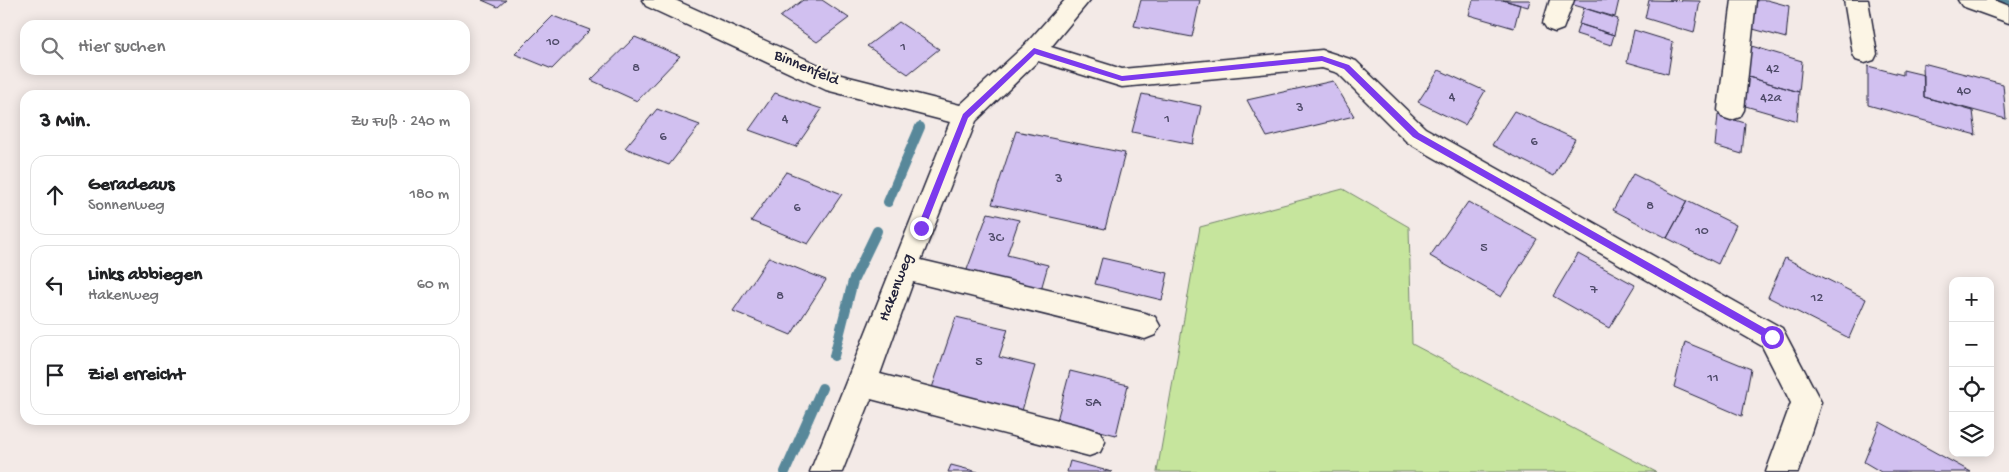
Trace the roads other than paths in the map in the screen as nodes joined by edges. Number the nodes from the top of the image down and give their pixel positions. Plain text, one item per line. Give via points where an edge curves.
1 (654, 0) edge
2 (1078, 0) edge
3 (1562, 0) edge
4 (1744, 0) edge
5 (1856, 0) edge
6 (1970, 0) edge
7 (2009, 15) edge
8 (1555, 23) dead end
9 (1034, 51) junction
10 (1865, 54) dead end
11 (1731, 110) dead end
12 (965, 116) junction
13 (904, 268) junction
14 (1145, 326) dead end
15 (862, 383) junction
16 (1089, 442) dead end
17 (826, 472) edge
18 (1782, 472) edge

1 - 12 street, Binnenfeld via 835,83
2 - 9 street, Hakenweg
3 - 8 street
4 - 11 street
5 - 10 street
6 - 7 street
9 - 12 street, Hakenweg
9 - 18 street via 1122,78 1322,58 1347,67 1416,135 1772,337 1806,402
12 - 13 street, Hakenweg
13 - 14 street
13 - 15 street, Hakenweg
15 - 16 street
15 - 17 street, Hakenweg

